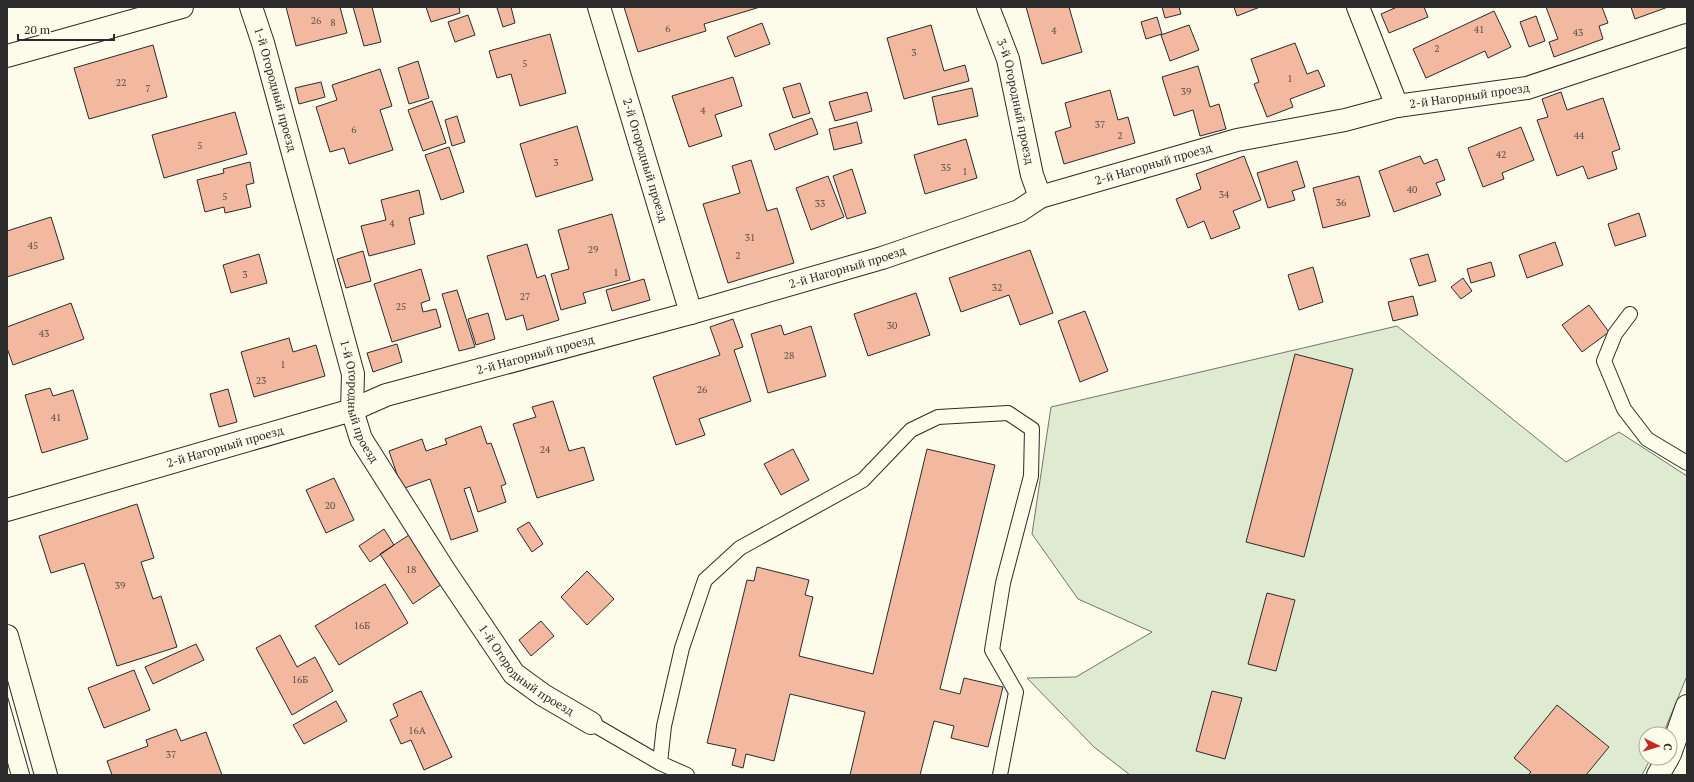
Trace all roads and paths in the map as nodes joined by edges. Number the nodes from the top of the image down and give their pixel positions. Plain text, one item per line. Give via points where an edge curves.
1 (182, 7) edge
2 (251, 7) edge
3 (599, 7) edge
4 (988, 7) edge
5 (1358, 7) edge
6 (1687, 35) edge
7 (7, 56) edge
8 (1397, 106) junction
9 (1040, 197) junction
10 (691, 313) junction
11 (1630, 314) dead end
12 (352, 410) junction
13 (1687, 463) edge
14 (7, 510) edge
15 (7, 636) edge
16 (1687, 706) edge
17 (591, 723) joint
18 (1678, 731) edge
19 (660, 763) junction
20 (1663, 766) edge
21 (46, 775) edge
22 (687, 775) edge
23 (1000, 775) edge
24 (1658, 775) edge

1 - 7 street
2 - 12 street, 1-й Огородный проезд via 263,43 352,374
3 - 10 street, 2-й Огородный проезд
4 - 9 street, 3-й Огородный проезд via 1008,59 1032,175
5 - 8 street
6 - 8 street, 2-й Нагорный проезд via 1527,88
8 - 9 street, 2-й Нагорный проезд via 1345,120 1237,140
9 - 10 street, 2-й Нагорный проезд via 1019,211 882,258
10 - 12 street, 2-й Нагорный проезд via 386,395
11 - 13 lane via 1615,334 1604,361 1624,409 1647,439
12 - 14 street, 2-й Нагорный проезд
12 - 17 street, 1-й Огородный проезд via 361,439 514,674 543,695
15 - 21 street
16 - 18 street
17 - 19 lane
19 - 22 lane
19 - 23 lane via 664,726 682,648 705,580 740,548 863,480 911,430 938,417 1008,413 1032,429 1031,476 1003,583 992,650 1016,692
20 - 24 street

